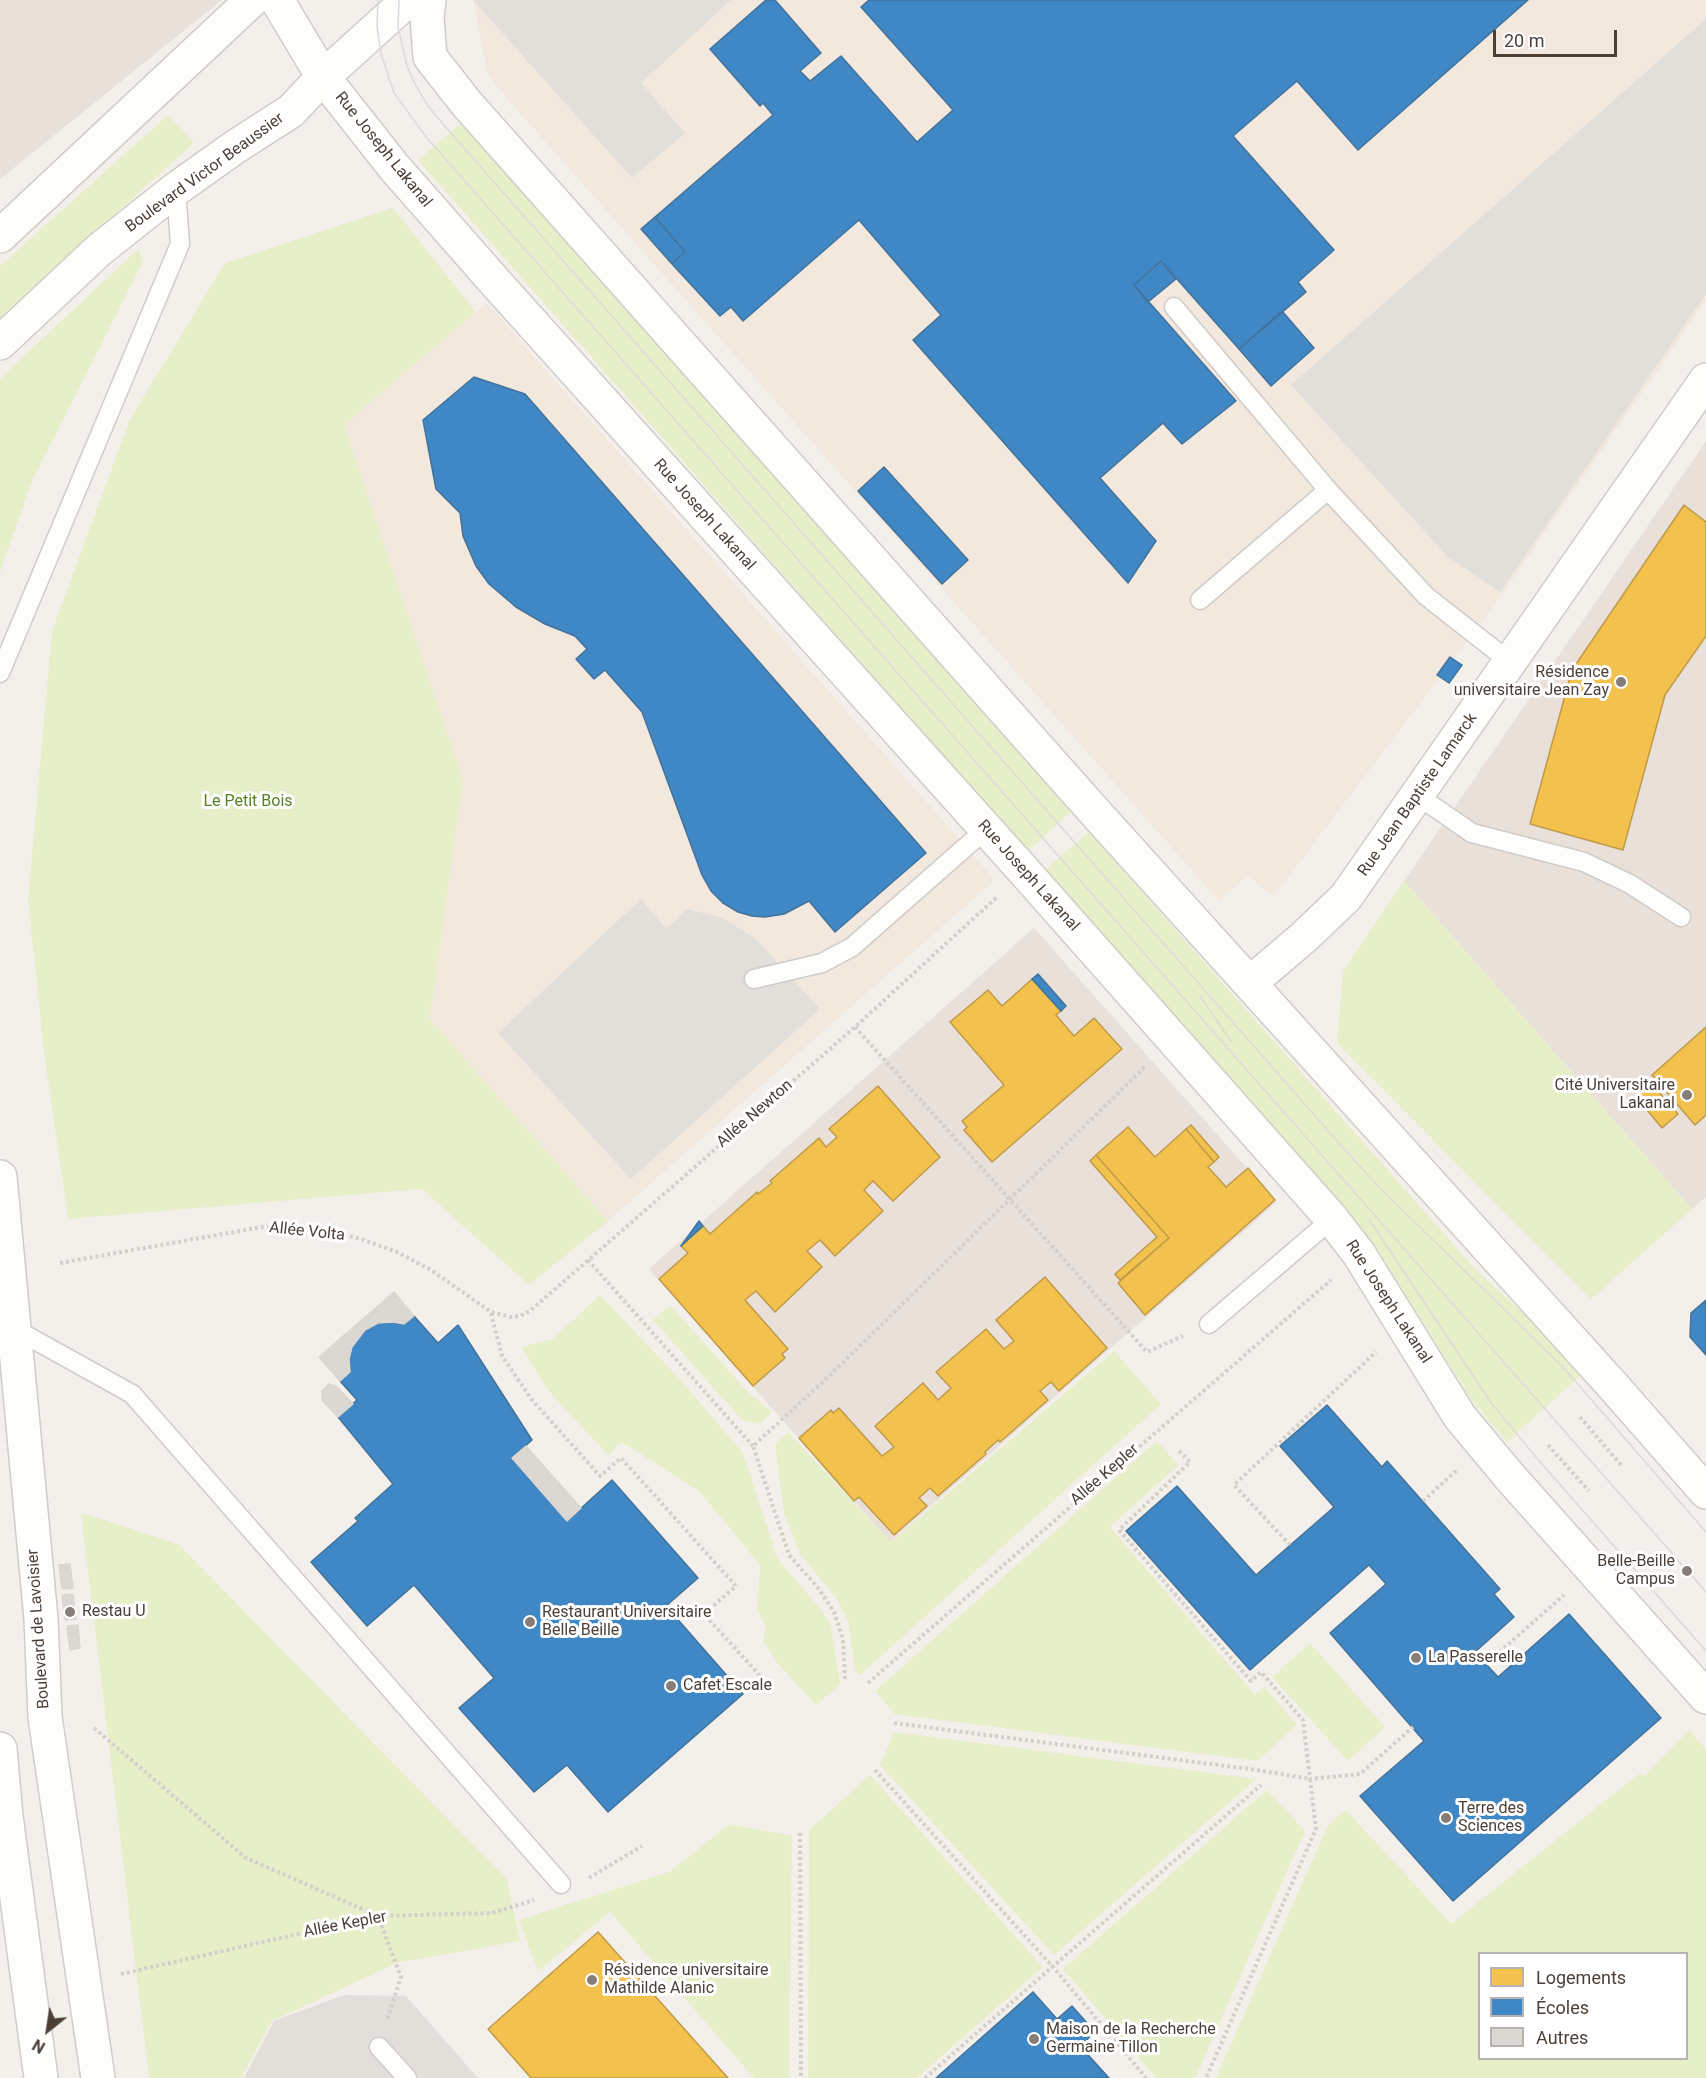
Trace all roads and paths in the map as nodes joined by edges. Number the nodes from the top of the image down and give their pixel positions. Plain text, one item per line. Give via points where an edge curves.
1 (252, 0) edge
2 (277, 0) edge
3 (405, 2) edge
4 (323, 77) junction
5 (176, 189) junction
6 (0, 236) edge
7 (1174, 307) dead end
8 (0, 343) edge
9 (1706, 380) edge
10 (1328, 490) junction
11 (1200, 600) dead end
12 (1510, 662) junction
13 (0, 673) edge
14 (1418, 796) junction
15 (986, 829) junction
16 (999, 895) dead end
17 (1681, 917) dead end
18 (754, 979) dead end
19 (1250, 983) junction
20 (855, 1027) junction
21 (1148, 1063) dead end
22 (0, 1177) edge
23 (1009, 1200) junction
24 (1332, 1219) junction
25 (588, 1260) junction
26 (60, 1263) dead end
27 (1336, 1275) dead end
28 (491, 1312) junction
29 (1209, 1324) joint
30 (15, 1329) junction
31 (1376, 1351) dead end
32 (1580, 1417) dead end
33 (1548, 1445) dead end
34 (753, 1446) junction
35 (1179, 1452) dead end
36 (1463, 1465) dead end
37 (1621, 1465) dead end
38 (1589, 1491) dead end
39 (1706, 1492) edge
40 (1423, 1501) dead end
41 (1290, 1545) dead end
42 (1570, 1589) dead end
43 (1486, 1664) dead end
44 (762, 1678) dead end
45 (845, 1679) dead end
46 (868, 1683) dead end
47 (1706, 1697) edge
48 (894, 1724) dead end
49 (1413, 1727) dead end
50 (94, 1728) dead end
51 (0, 1749) edge
52 (875, 1770) dead end
53 (1310, 1779) junction
54 (1262, 1785) dead end
55 (800, 1833) dead end
56 (642, 1846) dead end
57 (567, 1886) junction
58 (378, 1916) junction
59 (1053, 1967) junction
60 (118, 1974) dead end
61 (379, 2047) joint
62 (41, 2078) edge
63 (98, 2078) edge
64 (407, 2078) edge
65 (801, 2078) edge
66 (925, 2078) edge
67 (1146, 2078) edge
68 (1206, 2078) edge

1 - 6 street
2 - 4 street, Rue Joseph Lakanal
3 - 4 street, Boulevard Victor Beaussier
3 - 19 street via 427,17 430,57 496,138
4 - 5 street, Boulevard Victor Beaussier via 291,111
4 - 15 street, Rue Joseph Lakanal via 394,167 496,283
5 - 8 street, Boulevard Victor Beaussier via 99,250
5 - 13 lane via 180,244
7 - 10 lane
9 - 12 street, Rue Jean Baptiste Lamarck
10 - 11 lane
10 - 12 lane via 1426,596
12 - 14 street, Rue Jean Baptiste Lamarck
14 - 17 lane via 1472,833 1584,862 1630,884
14 - 19 street, Rue Jean Baptiste Lamarck via 1346,897
15 - 18 lane via 852,947 822,963
15 - 24 street, Rue Joseph Lakanal
16 - 20 path, Allée Newton
19 - 39 street
20 - 23 path
20 - 25 path, Allée Newton
21 - 23 path
22 - 30 street, Boulevard de Lavoisier
23 - 29 path via 1147,1352
23 - 34 path
24 - 29 lane
24 - 47 street, Rue Joseph Lakanal via 1369,1268 1460,1417
25 - 28 path, Allée Newton via 530,1311 510,1317
25 - 34 path
26 - 28 path, Allée Volta via 262,1227 295,1227 329,1231 397,1252 431,1270
27 - 46 path, Allée Kepler
28 - 44 path via 502,1356 532,1400 600,1476 621,1458 736,1586 704,1614
30 - 57 lane via 132,1394
30 - 63 street, Boulevard de Lavoisier via 41,1619 45,1717
31 - 41 path via 1234,1485
32 - 37 path
33 - 38 path
34 - 45 path via 789,1555 834,1612 843,1639
35 - 53 path via 1190,1462 1119,1530 1251,1681 1261,1672 1303,1720
36 - 40 path
42 - 43 path
48 - 53 path
49 - 53 path via 1359,1774
50 - 58 path via 246,1858
51 - 62 street
52 - 59 path
53 - 68 path via 1316,1829
54 - 59 path
55 - 65 path
56 - 57 path, Allée Kepler
57 - 58 path, Allée Kepler via 492,1913
58 - 60 path, Allée Kepler
58 - 61 path via 401,1977
59 - 66 path
59 - 67 path
61 - 64 lane

